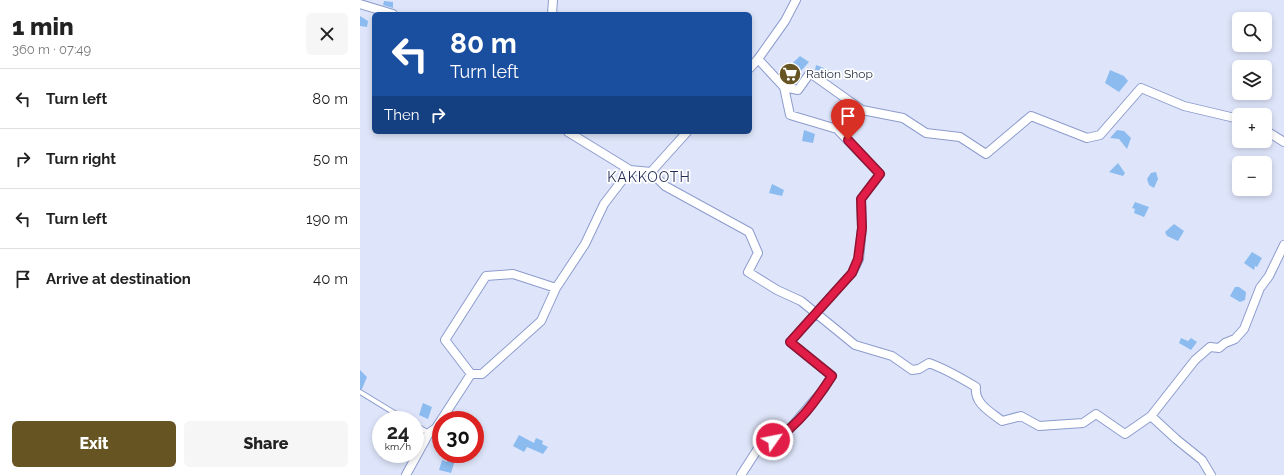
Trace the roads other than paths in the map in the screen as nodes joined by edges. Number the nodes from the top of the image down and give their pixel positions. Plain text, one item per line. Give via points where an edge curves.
1 (553, 0) edge
2 (796, 0) edge
3 (360, 4) edge
4 (386, 12) edge
5 (552, 12) edge
6 (758, 59) junction
7 (752, 66) edge
8 (784, 87) junction
9 (1232, 117) edge
10 (571, 134) edge
11 (685, 134) edge
12 (1272, 134) edge
13 (1284, 142) edge
14 (630, 170) junction
15 (651, 172) junction
16 (1284, 245) edge
17 (556, 288) junction
18 (816, 313) junction
19 (471, 374) junction
20 (360, 392) edge
21 (391, 411) edge
22 (1151, 416) junction
23 (424, 430) edge
24 (429, 433) junction
25 (406, 475) edge
26 (741, 475) edge
27 (1211, 475) edge

1 - 5 street
2 - 6 street via 785,21
3 - 4 street
6 - 7 street
6 - 8 street
8 - 9 street via 798,90 810,73 862,110 903,118 926,133 960,137 986,154 1031,116 1086,138 1100,135 1141,88 1184,106
8 - 18 street via 790,115 837,128 880,174 861,199 862,228 858,259 852,273
10 - 14 street
11 - 15 street
12 - 13 street
14 - 15 street
14 - 17 street via 604,204 586,244
15 - 18 street via 665,186 749,232 758,253 748,272
16 - 22 street via 1269,276 1260,288 1244,329 1235,339 1225,342 1219,348 1210,347 1194,360
17 - 19 street via 541,321 482,374
17 - 19 street via 513,274 486,276 445,340
18 - 22 street via 855,345 892,356 912,370 920,369 929,363 962,379 976,388 981,405 1002,421 1021,416 1039,426 1083,423 1096,414 1125,434
18 - 26 street via 790,342 832,376 786,432 759,447
19 - 24 street via 436,428
20 - 21 lane
22 - 27 street via 1202,460
23 - 24 lane
24 - 25 street

